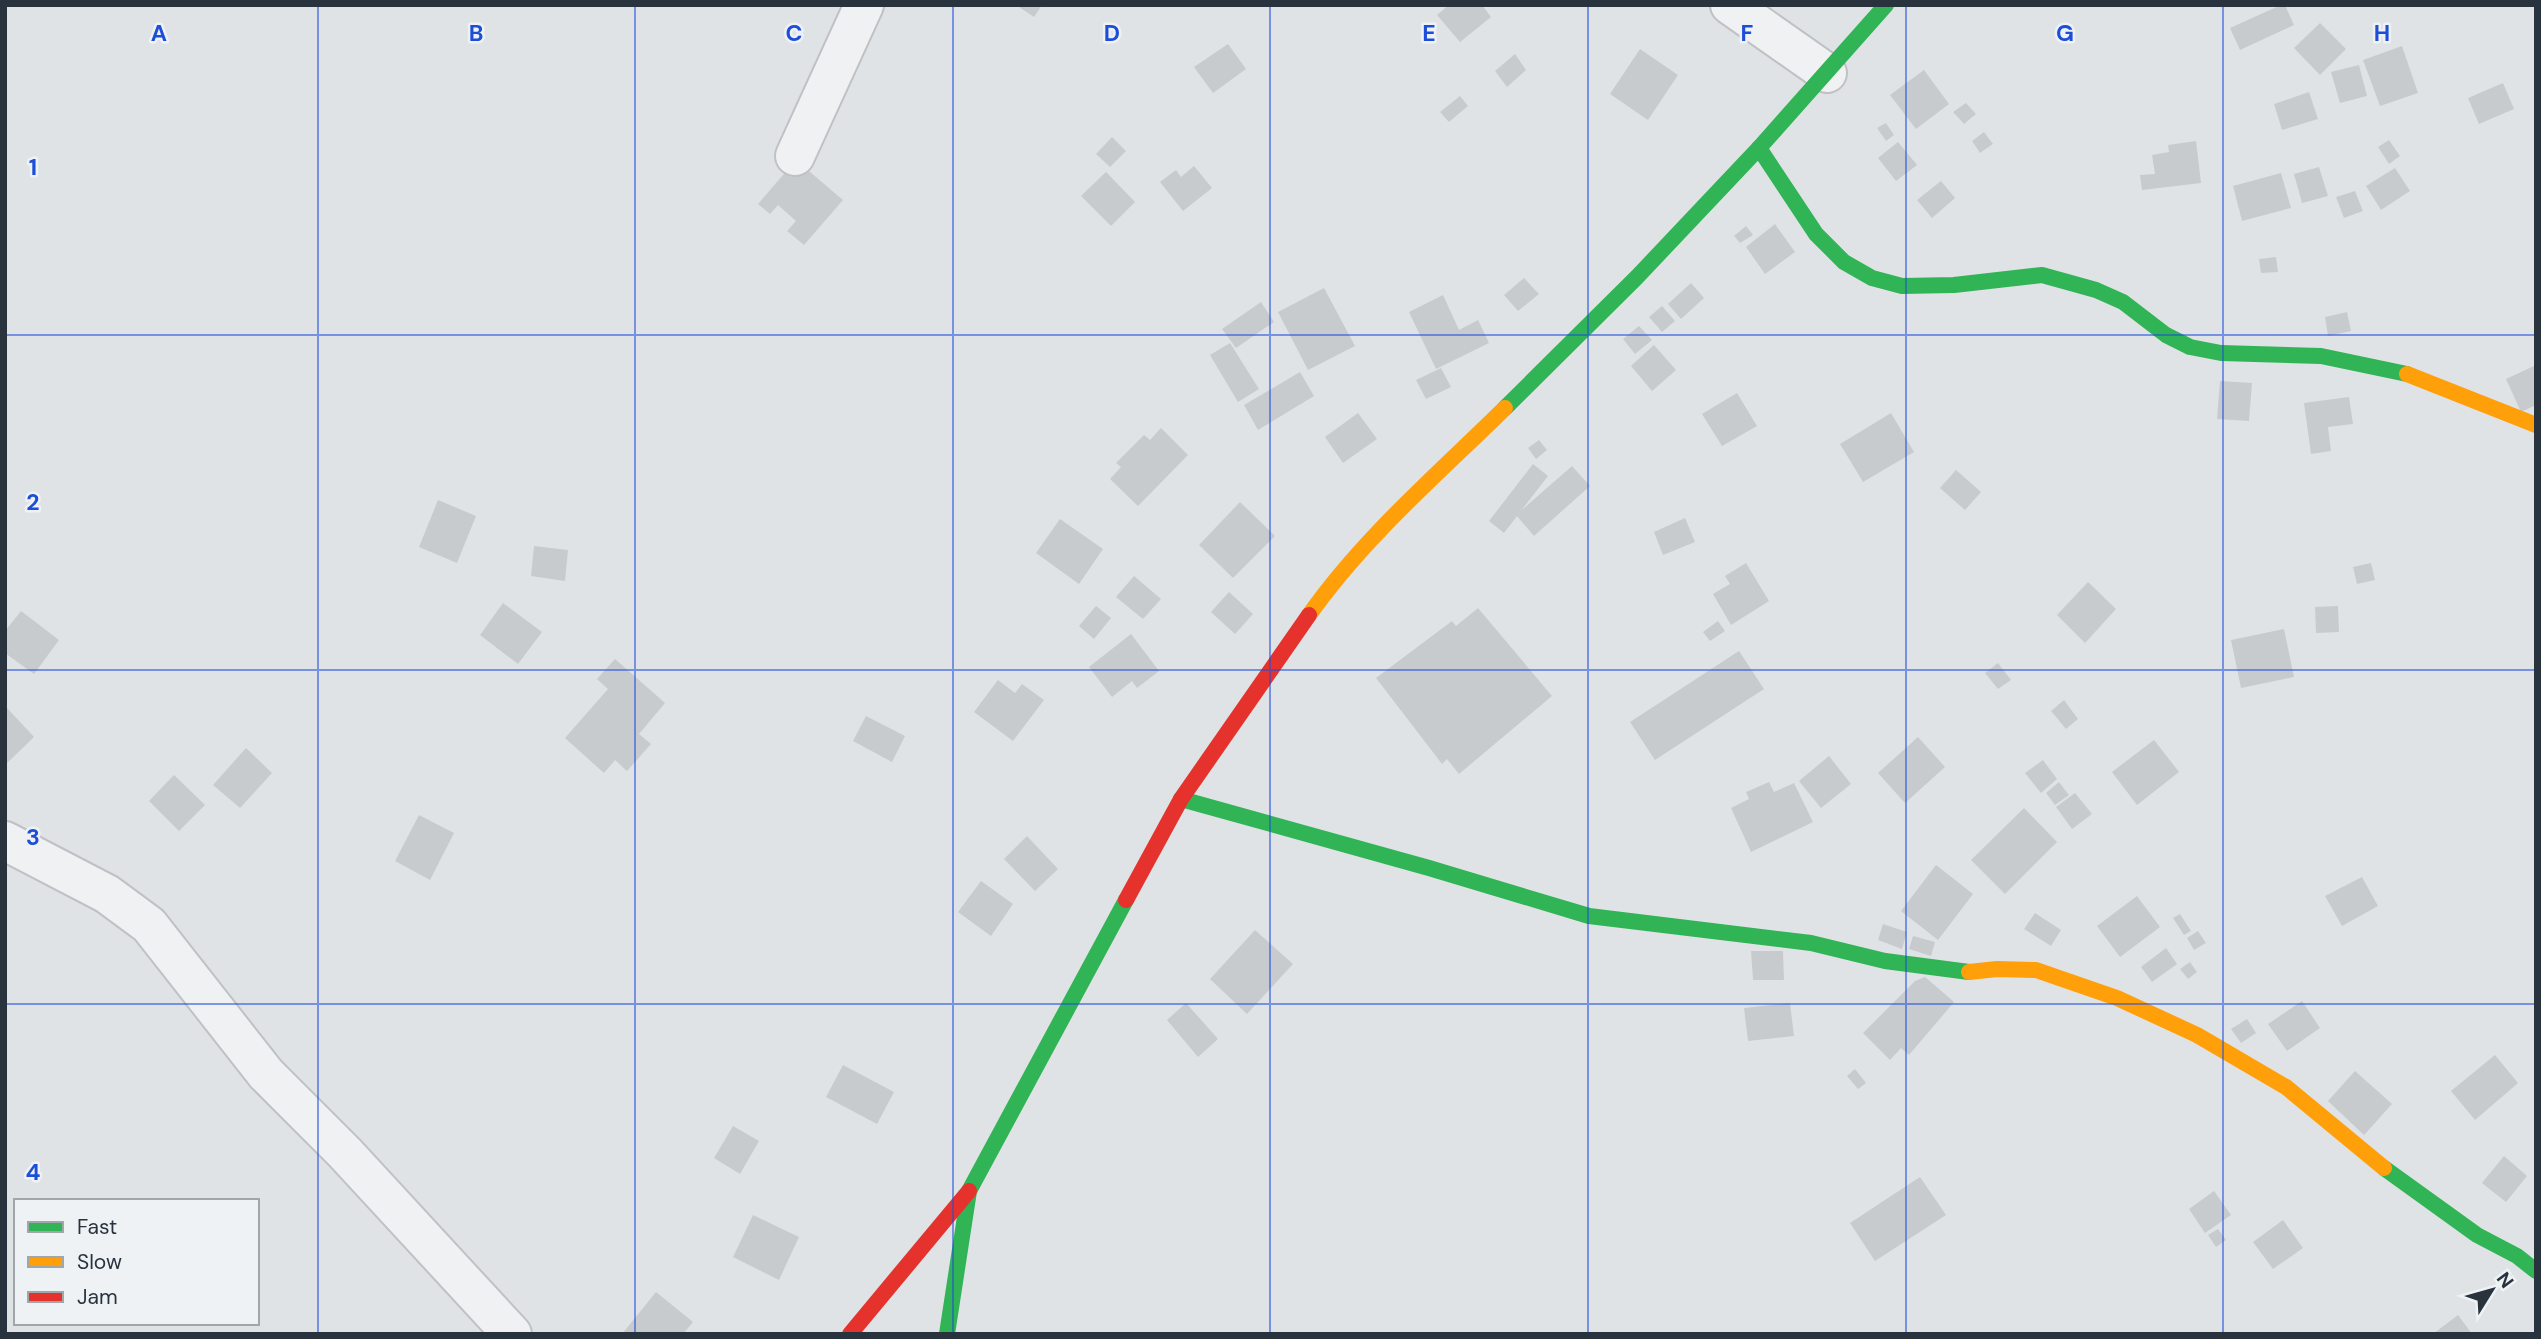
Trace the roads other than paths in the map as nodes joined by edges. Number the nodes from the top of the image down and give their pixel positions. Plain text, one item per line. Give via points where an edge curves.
1 (864, 5) edge
2 (1730, 5) edge
3 (1886, 5) edge
4 (1827, 73) junction
5 (1759, 148) junction
6 (794, 156) dead end
7 (2536, 425) edge
8 (1181, 799) junction
9 (5, 841) edge
10 (969, 1191) junction
11 (2536, 1271) edge
12 (512, 1334) edge
13 (850, 1334) edge
14 (947, 1334) edge

1 - 6 street
2 - 4 street
3 - 4 street
4 - 5 street
5 - 7 street via 1816,234 1844,262 1872,278 1902,286 2042,275 2123,302 2190,347 2221,353 2321,356 2399,371
5 - 8 street via 1637,277 1402,508 1325,593
8 - 10 street
8 - 11 street via 1588,916 1811,943 1885,961 1965,972 2036,970 2117,998 2197,1035 2286,1087 2387,1171
9 - 12 street via 107,894 149,925 266,1074
10 - 13 street
10 - 14 street

